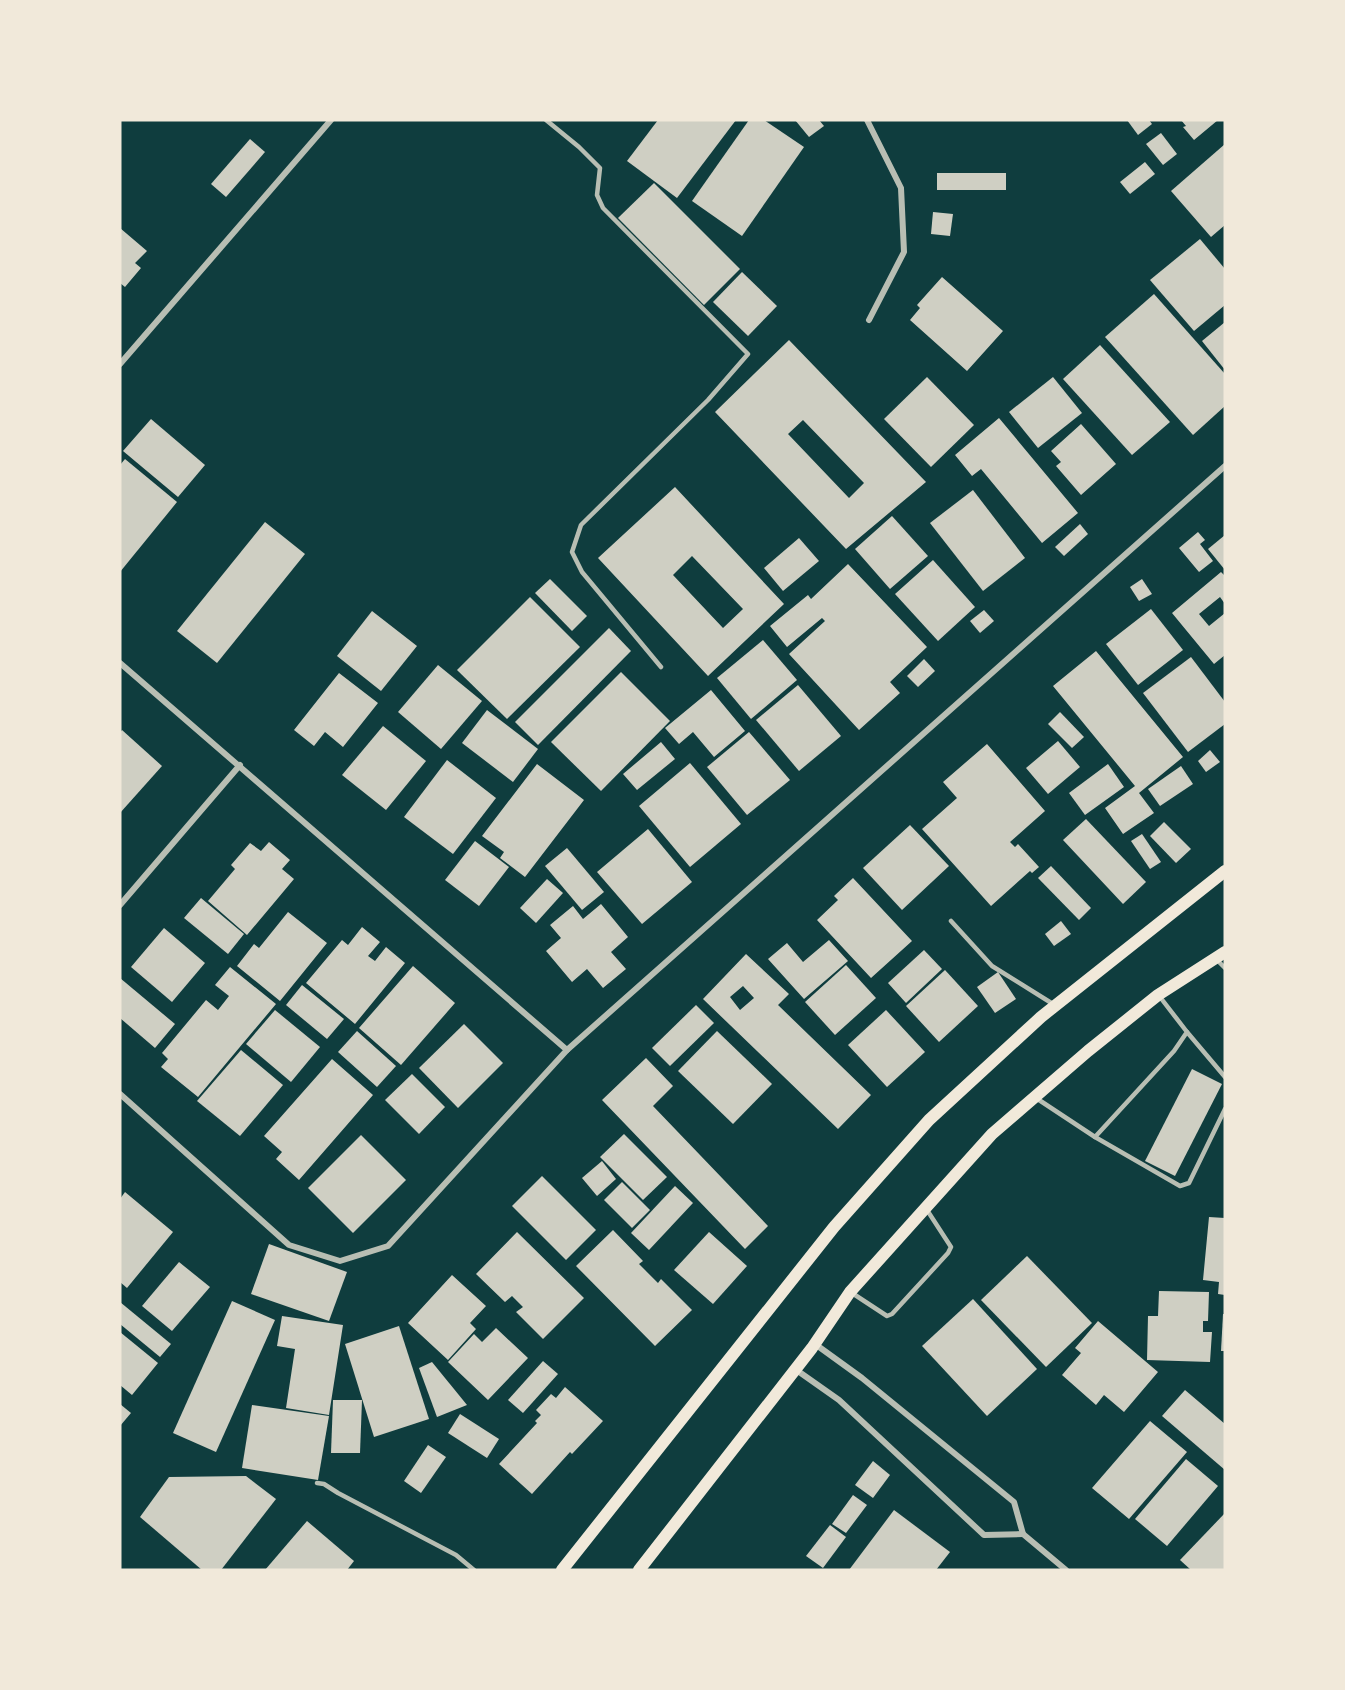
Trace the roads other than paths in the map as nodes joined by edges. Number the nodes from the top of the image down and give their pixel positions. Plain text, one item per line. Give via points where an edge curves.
1 (331, 120) edge
2 (546, 120) edge
3 (867, 120) edge
4 (869, 320) dead end
5 (120, 364) edge
6 (1225, 466) edge
7 (120, 663) edge
8 (661, 667) dead end
9 (240, 765) junction
10 (1225, 872) edge
11 (120, 905) edge
12 (951, 921) dead end
13 (1220, 955) edge
14 (1225, 968) edge
15 (1158, 995) junction
16 (1056, 1006) junction
17 (1187, 1032) junction
18 (567, 1050) junction
19 (1225, 1077) edge
20 (120, 1094) edge
21 (1034, 1097) junction
22 (1225, 1109) edge
23 (1095, 1137) junction
24 (925, 1207) junction
25 (850, 1292) junction
26 (815, 1344) junction
27 (795, 1369) junction
28 (317, 1483) dead end
29 (1023, 1534) junction
30 (474, 1570) edge
31 (562, 1570) edge
32 (639, 1570) edge
33 (1066, 1570) edge

1 - 5 street
2 - 8 lane via 600,168 597,195 603,208 748,354 708,400 581,525 572,552 582,572
3 - 4 street via 901,188 904,252
6 - 18 street
7 - 9 street
9 - 11 street
9 - 18 street
10 - 16 main road
12 - 16 lane via 992,966
13 - 14 lane
13 - 15 main road
15 - 17 lane
15 - 21 main road
16 - 31 main road via 929,1120 834,1227
17 - 19 lane
17 - 23 lane
18 - 20 street via 387,1246 340,1261 289,1245
21 - 23 lane
21 - 24 main road via 992,1134
22 - 23 lane via 1189,1183 1180,1186
24 - 25 main road
24 - 25 lane via 951,1247 948,1253 887,1316
25 - 26 main road
26 - 27 main road
26 - 29 street via 1014,1502
27 - 29 street via 839,1400 984,1535
27 - 32 main road
28 - 30 lane via 456,1555
29 - 33 street

